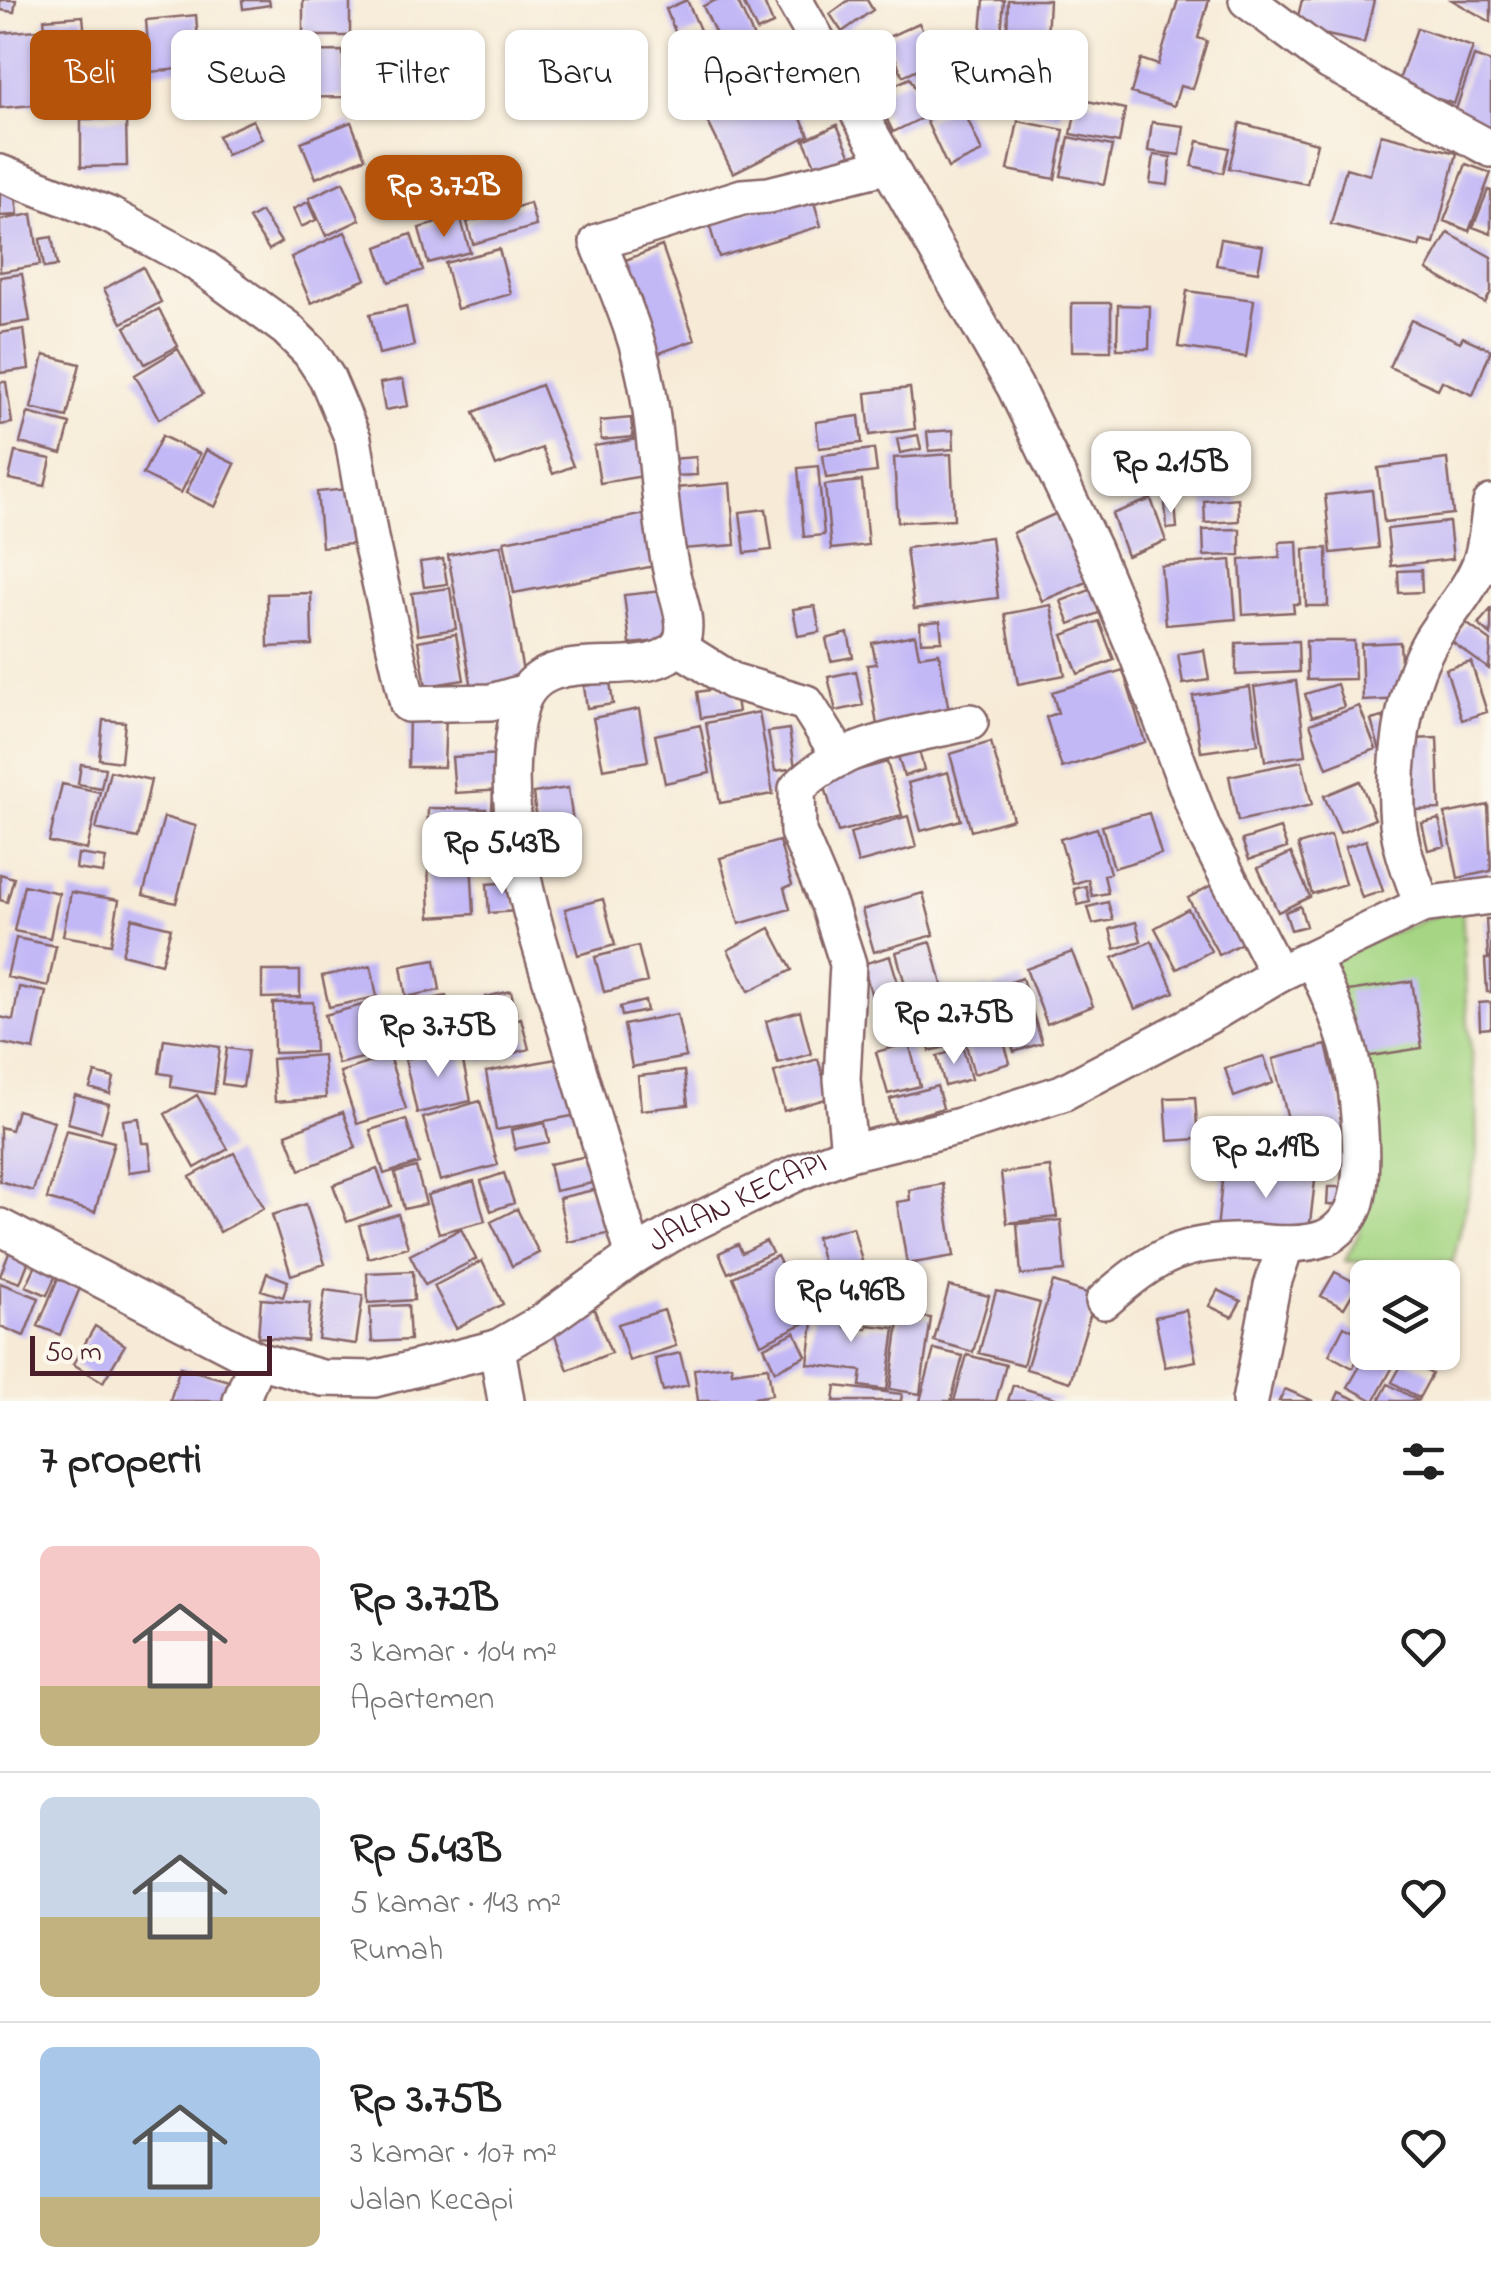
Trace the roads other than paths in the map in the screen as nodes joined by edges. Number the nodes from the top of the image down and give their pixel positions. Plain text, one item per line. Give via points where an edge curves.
1 (794, 0) edge
2 (1248, 0) edge
3 (1491, 149) edge
4 (889, 165) junction
5 (0, 174) edge
6 (1491, 503) edge
7 (678, 647) junction
8 (526, 692) junction
9 (970, 722) dead end
10 (841, 758) junction
11 (1491, 896) edge
12 (1422, 905) junction
13 (1312, 959) junction
14 (1278, 974) junction
15 (850, 1153) junction
16 (0, 1227) edge
17 (1286, 1244) junction
18 (634, 1256) junction
19 (1104, 1301) dead end
20 (496, 1348) junction
21 (257, 1360) junction
22 (240, 1401) edge
23 (506, 1401) edge
24 (1250, 1401) edge

1 - 4 street
2 - 3 street via 1330,62
4 - 7 street via 742,196 598,242 638,346 651,404 666,548 684,622
4 - 14 street via 1033,423 1138,654 1203,830
5 - 8 street via 110,215 194,261 310,352 354,439 408,704 491,702
6 - 12 street via 1479,567 1428,646 1404,715 1398,823
7 - 8 street via 653,661 555,671
7 - 10 street via 732,681 806,703
8 - 18 street via 512,772 515,832 547,965
9 - 10 street
10 - 15 street via 814,770 797,789 795,808 848,964 842,1079
11 - 12 street, JALAN KECAPI
12 - 13 street, JALAN KECAPI
13 - 14 street, JALAN KECAPI
13 - 17 street via 1348,1048 1358,1106 1358,1189 1339,1230
14 - 15 street, JALAN KECAPI via 1062,1092
15 - 18 street, JALAN KECAPI via 736,1200
16 - 21 street, JALAN KECAPI
17 - 19 street via 1199,1243 1148,1263
17 - 24 street
18 - 20 street, JALAN KECAPI
20 - 21 street, JALAN KECAPI via 374,1379 322,1378
20 - 23 street
21 - 22 street

